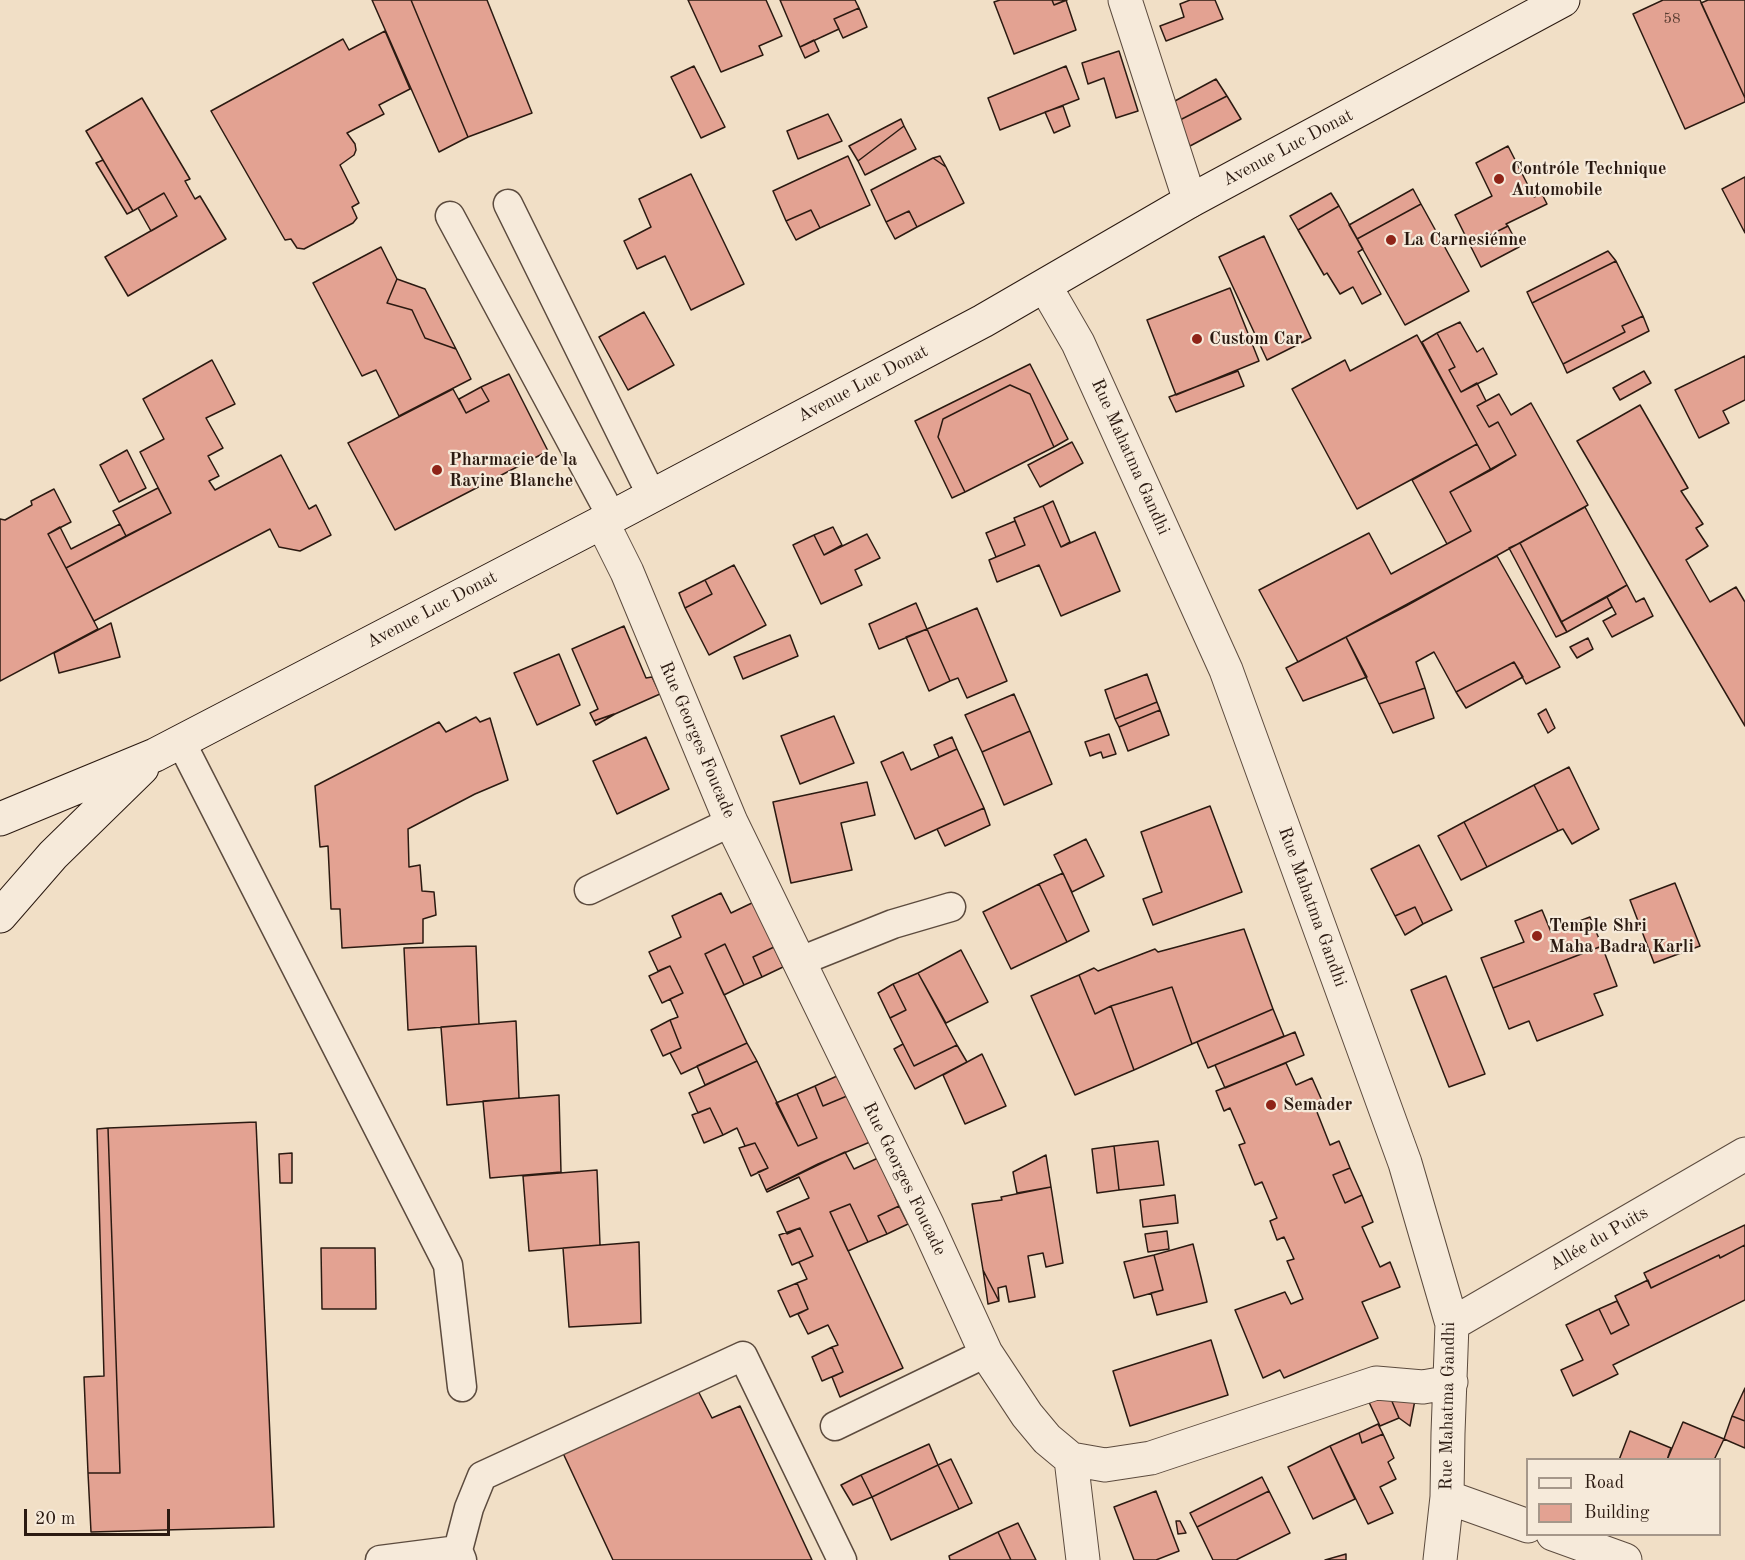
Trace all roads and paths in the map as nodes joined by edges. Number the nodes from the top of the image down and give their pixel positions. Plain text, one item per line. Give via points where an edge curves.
1 (1125, 0) edge
2 (1563, 0) edge
3 (1190, 201) junction
4 (508, 204) dead end
5 (450, 216) dead end
6 (1045, 286) junction
7 (652, 496) junction
8 (607, 520) junction
9 (168, 749) junction
10 (0, 819) edge
11 (731, 822) junction
12 (589, 890) dead end
13 (951, 907) dead end
14 (0, 916) edge
15 (798, 962) junction
16 (1745, 1154) edge
17 (1452, 1324) junction
18 (986, 1353) junction
19 (1451, 1382) junction
20 (462, 1387) dead end
21 (835, 1426) dead end
22 (1071, 1459) junction
23 (1447, 1497) junction
24 (1526, 1526) edge
25 (1558, 1536) edge
26 (460, 1555) edge
27 (380, 1560) edge
28 (842, 1560) edge
29 (1083, 1560) edge
30 (1440, 1560) edge
31 (1625, 1560) edge

1 - 3 street
2 - 3 street, Avenue Luc Donat
3 - 6 street, Avenue Luc Donat
4 - 7 lane
5 - 8 lane
6 - 7 street, Avenue Luc Donat
6 - 17 street, Rue Mahatma Gandhi via 1078,343 1226,670 1406,1163
7 - 8 street, Avenue Luc Donat
8 - 9 street, Avenue Luc Donat
8 - 11 street, Rue Georges Foucade
9 - 10 street, Avenue Luc Donat
9 - 14 street, Avenue Luc Donat via 53,855
9 - 20 lane via 448,1265
11 - 12 lane
11 - 15 street, Rue Georges Foucade
13 - 15 lane via 893,924
15 - 18 street, Rue Georges Foucade
16 - 17 street, Allée du Puits
17 - 19 street, Rue Mahatma Gandhi
18 - 21 lane
18 - 22 street, Rue Georges Foucade via 1027,1415
19 - 22 street via 1423,1387 1376,1383 1151,1458 1106,1465
19 - 23 street, Rue Mahatma Gandhi
22 - 29 street
23 - 24 street
23 - 30 street, Rue Mahatma Gandhi
25 - 31 street
26 - 27 lane
26 - 28 lane via 469,1508 482,1476 743,1356

